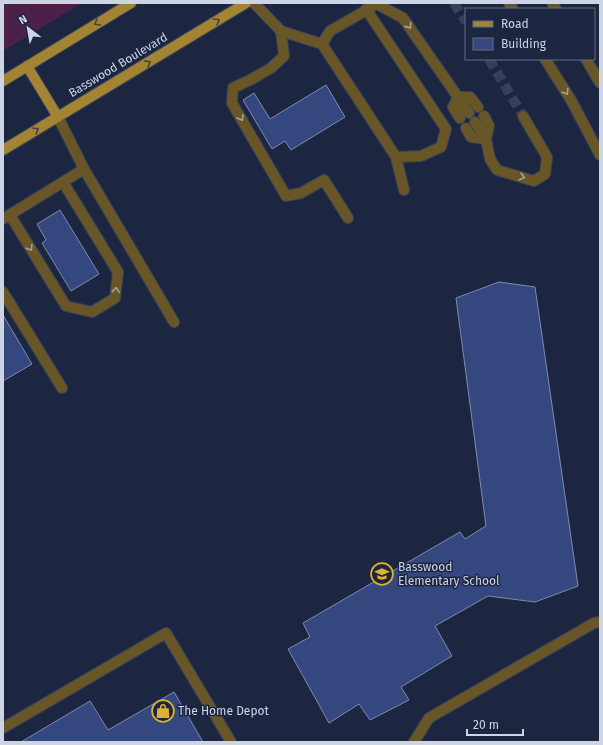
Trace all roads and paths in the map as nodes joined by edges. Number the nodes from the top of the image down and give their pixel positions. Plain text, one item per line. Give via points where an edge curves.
1 (131, 3) edge
2 (246, 3) edge
3 (254, 3) edge
4 (378, 3) edge
5 (366, 9) junction
6 (281, 31) junction
7 (322, 44) junction
8 (546, 60) edge
9 (587, 60) edge
10 (27, 66) junction
11 (3, 81) edge
12 (600, 82) edge
13 (458, 97) junction
14 (473, 110) dead end
15 (484, 116) dead end
16 (523, 116) tunnel mouth
17 (58, 117) junction
18 (460, 118) dead end
19 (475, 122) dead end
20 (466, 128) dead end
21 (486, 139) junction
22 (3, 150) edge
23 (600, 155) edge
24 (396, 157) junction
25 (84, 169) junction
26 (63, 182) junction
27 (404, 190) dead end
28 (6, 217) edge
29 (348, 218) dead end
30 (3, 292) edge
31 (174, 322) dead end
32 (62, 388) dead end
33 (600, 622) edge
34 (3, 728) edge
35 (231, 742) edge
36 (414, 742) edge

1 -> 10 main road
17 -> 2 main road, Basswood Boulevard
3 - 6 street
4 - 5 street
4 -> 13 street via 403,18
5 - 7 street via 330,31
5 - 24 street via 446,129 441,147 422,156
6 - 7 street
6 -> 29 street via 284,56 271,68 234,88 232,103 286,196 301,193 324,180
7 - 24 street
8 -> 23 street via 571,100
9 - 12 street
10 - 11 main road
10 - 17 main road
13 - 14 street
13 - 18 street via 453,108
15 - 21 street via 489,126
21 -> 16 street via 490,159 497,170 534,181 545,174 547,157
22 -> 17 main road, Basswood Boulevard
17 - 25 street
19 - 21 street
20 - 21 street via 471,137
24 - 27 street
25 - 26 street
25 - 31 street
26 - 28 street
28 -> 26 street via 66,306 92,312 115,298 118,272
30 - 32 street
33 - 36 street via 594,623 430,718
34 - 35 street via 166,633

